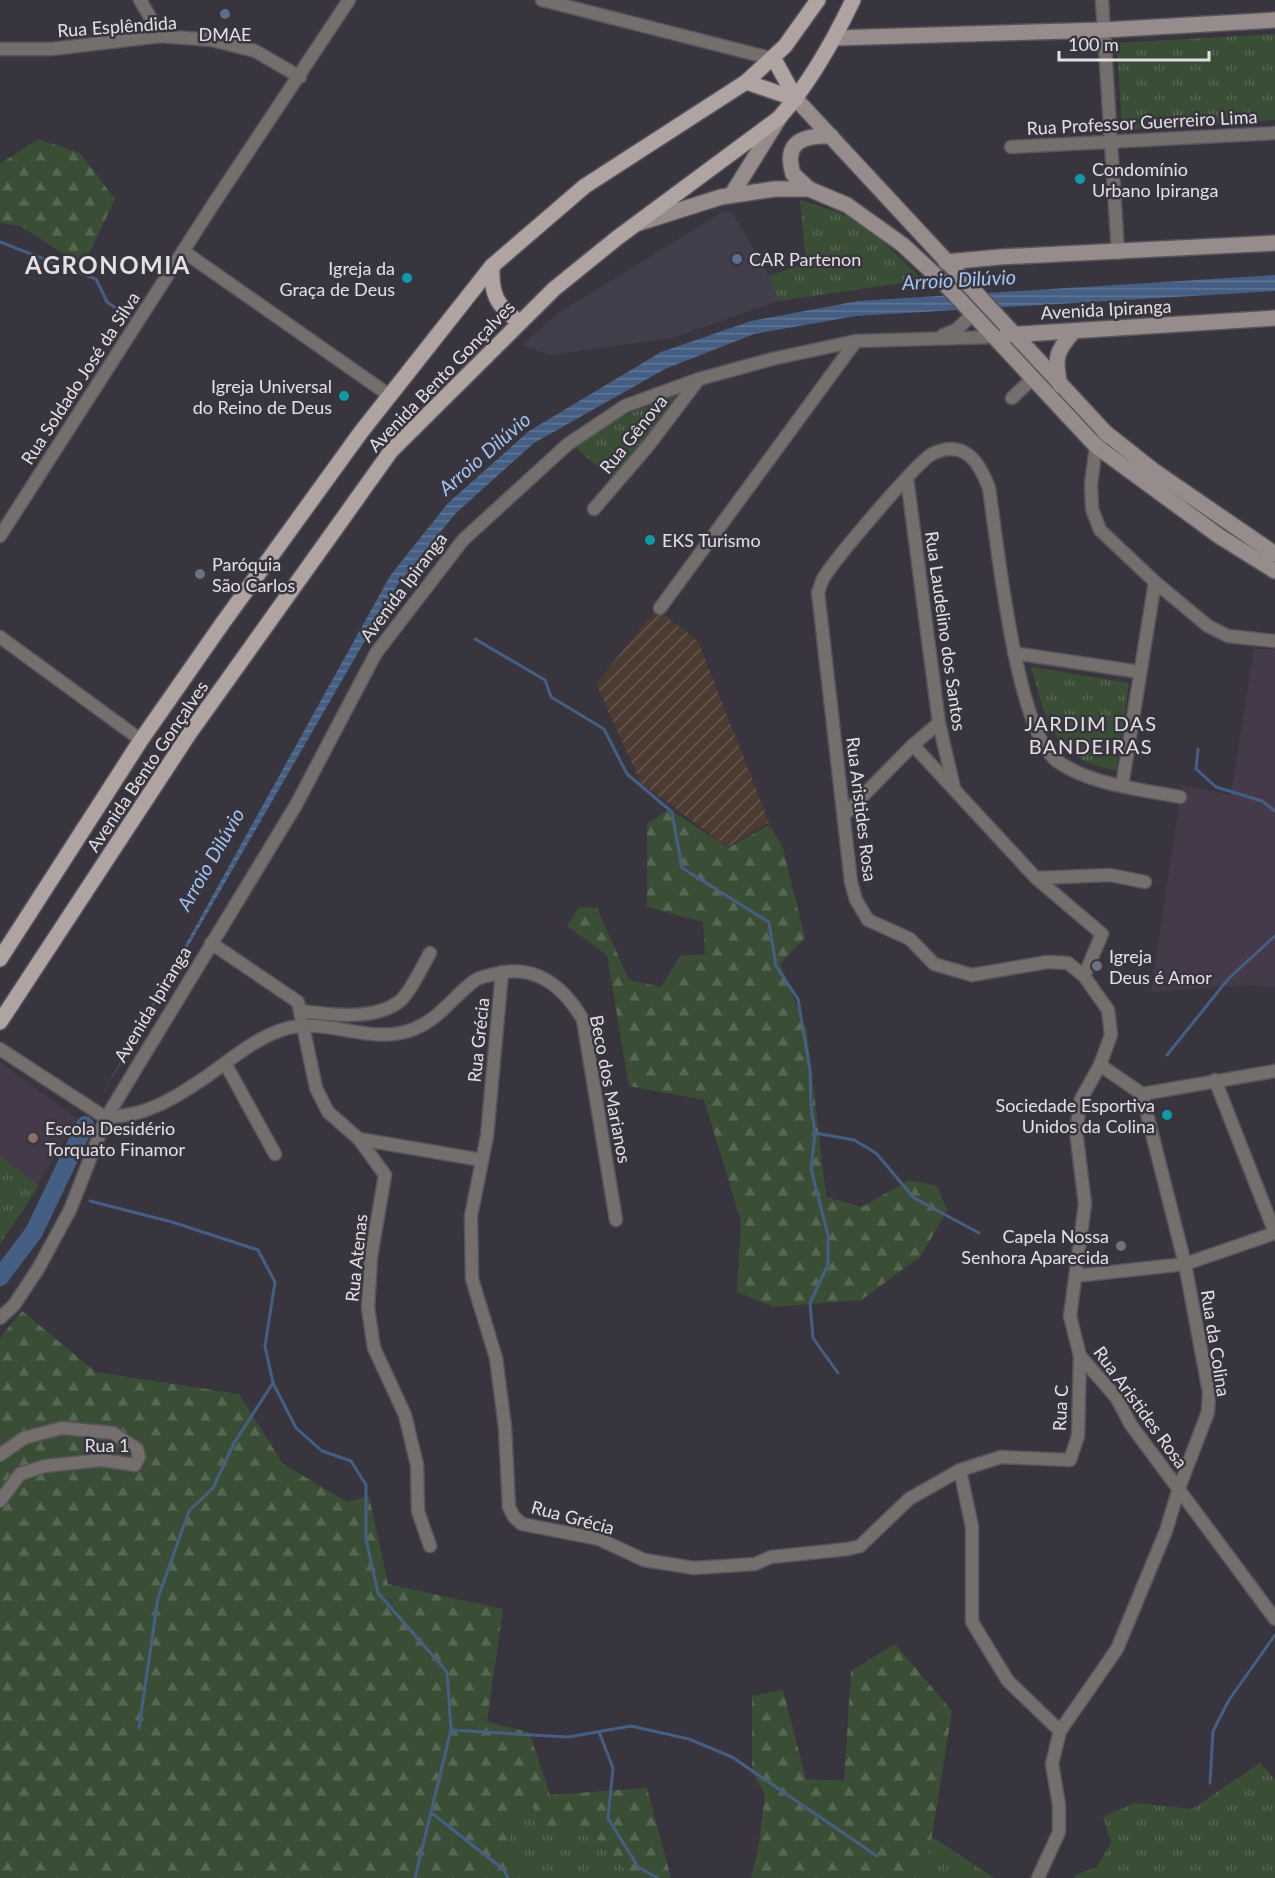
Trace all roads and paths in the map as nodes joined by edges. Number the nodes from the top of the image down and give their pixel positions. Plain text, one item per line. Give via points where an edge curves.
1 (140, 0) edge
2 (349, 0) edge
3 (542, 0) edge
4 (819, 0) edge
5 (853, 0) edge
6 (1102, 0) edge
7 (1275, 20) edge
8 (1103, 30) junction
9 (161, 36) junction
10 (834, 38) junction
11 (0, 49) edge
12 (774, 59) junction
13 (300, 77) junction
14 (746, 81) junction
15 (796, 99) junction
16 (779, 118) junction
17 (1275, 133) edge
18 (831, 136) junction
19 (1111, 140) junction
20 (1011, 147) dead end
21 (809, 189) junction
22 (732, 194) junction
23 (636, 224) junction
24 (1275, 243) edge
25 (183, 251) junction
26 (1118, 253) junction
27 (946, 262) junction
28 (492, 266) junction
29 (970, 313) junction
30 (1275, 318) edge
31 (519, 322) junction
32 (1074, 331) junction
33 (1012, 334) junction
34 (939, 337) junction
35 (994, 337) junction
36 (856, 341) junction
37 (699, 379) junction
38 (1032, 379) junction
39 (1060, 385) junction
40 (389, 395) junction
41 (1012, 398) dead end
42 (1106, 433) junction
43 (1096, 446) junction
44 (907, 477) junction
45 (594, 509) dead end
46 (0, 536) edge
47 (1275, 554) edge
48 (1275, 571) edge
49 (1155, 582) junction
50 (660, 608) dead end
51 (0, 637) edge
52 (1275, 641) edge
53 (1014, 653) junction
54 (1140, 672) junction
55 (939, 723) junction
56 (141, 740) junction
57 (914, 745) junction
58 (1122, 786) junction
59 (954, 788) junction
60 (1180, 797) dead end
61 (844, 815) junction
62 (1036, 878) junction
63 (1145, 882) dead end
64 (211, 943) junction
65 (430, 953) dead end
66 (0, 959) edge
67 (502, 972) junction
68 (1084, 976) junction
69 (301, 1011) junction
70 (0, 1022) edge
71 (305, 1024) junction
72 (0, 1049) edge
73 (225, 1063) junction
74 (1100, 1065) junction
75 (1275, 1071) edge
76 (1215, 1080) junction
77 (1142, 1094) junction
78 (106, 1118) junction
79 (359, 1139) junction
80 (275, 1154) dead end
81 (482, 1160) junction
82 (616, 1220) dead end
83 (1275, 1233) edge
84 (1185, 1264) junction
85 (1075, 1276) junction
86 (0, 1318) edge
87 (1080, 1356) junction
88 (0, 1455) edge
89 (1070, 1460) joint
90 (960, 1470) junction
91 (1179, 1488) junction
92 (0, 1501) edge
93 (430, 1546) dead end
94 (1275, 1619) edge
95 (1060, 1731) junction
96 (1038, 1878) edge

1 - 9 street
2 - 13 street, Rua Soldado José da Silva
3 - 12 street
4 - 12 main road, Avenida Bento Gonçalves
5 - 10 main road, Avenida Bento Gonçalves
6 - 8 street
7 - 8 main road
8 - 10 main road
8 - 19 street
9 - 11 street, Rua Esplêndida via 52,49
9 - 13 street, Rua Esplêndida via 212,40 255,51
10 - 15 main road, Avenida Bento Gonçalves
12 - 14 main road, Avenida Bento Gonçalves
12 - 15 main road
13 - 25 street, Rua Soldado José da Silva
14 - 15 main road
14 - 28 main road, Avenida Bento Gonçalves via 585,186
15 - 16 main road, Avenida Bento Gonçalves
15 - 18 main road
16 - 22 main road
16 - 23 main road, Avenida Bento Gonçalves
17 - 19 street, Rua Professor Guerreiro Lima
18 - 21 main road via 809,136 796,144 792,152 793,174
18 - 27 main road
19 - 20 street, Rua Professor Guerreiro Lima
19 - 26 street
21 - 22 main road
21 - 29 main road via 847,205 880,226 944,283
22 - 23 main road
23 - 31 main road, Avenida Bento Gonçalves
24 - 26 main road
25 - 40 street
25 - 46 street, Rua Soldado José da Silva
26 - 27 main road via 1000,256
27 - 33 main road
28 - 31 main road via 491,287 496,300
28 - 40 main road, Avenida Bento Gonçalves
29 - 34 street, Avenida Ipiranga via 956,330
29 - 35 main road
30 - 32 main road, Avenida Ipiranga
31 - 70 main road, Avenida Bento Gonçalves via 391,451 189,734
32 - 33 main road, Avenida Ipiranga
32 - 39 main road via 1060,347 1055,364
33 - 35 main road, Avenida Ipiranga
33 - 39 main road
34 - 35 street, Avenida Ipiranga
34 - 36 street, Avenida Ipiranga
35 - 38 main road
36 - 37 street, Avenida Ipiranga
36 - 50 street
37 - 45 street, Rua Gênova
37 - 64 street, Avenida Ipiranga via 625,406 568,444 463,540 376,653 296,805
38 - 41 street
38 - 43 main road
39 - 42 main road
40 - 56 main road, Avenida Bento Gonçalves
42 - 43 street
42 - 47 main road
43 - 48 main road via 1219,536
43 - 49 street via 1092,509 1100,530
44 - 53 street, Rua Aristides Rosa via 931,454 949,449 961,451 982,468 989,488
44 - 55 street, Rua Laudelino dos Santos
44 - 61 street, Rua Aristides Rosa via 829,571 818,592
49 - 52 street via 1208,626 1228,636
49 - 54 street
51 - 56 street
53 - 54 street
53 - 58 street via 1036,727 1050,754 1078,771
54 - 58 street
55 - 57 street
55 - 59 street, Rua Laudelino dos Santos
56 - 66 main road, Avenida Bento Gonçalves
57 - 59 street, Rua Laudelino dos Santos
57 - 61 street
58 - 60 street
59 - 62 street, Rua Laudelino dos Santos
61 - 68 street, Rua Aristides Rosa via 851,882 868,920 910,939 934,964 972,975 1047,962 1068,963
62 - 63 street via 1110,875
62 - 68 street, Rua Laudelino dos Santos via 1102,934
64 - 69 street via 293,996
64 - 78 street, Avenida Ipiranga
65 - 69 street via 401,1000 388,1006 357,1016
67 - 71 street, Beco dos Marianos via 476,979 439,1014 413,1030 384,1036
67 - 81 street, Rua Grécia
67 - 82 street, Beco dos Marianos via 530,972 548,978 572,1000 583,1020
68 - 74 street, Rua Aristides Rosa via 1108,1010 1111,1035
69 - 71 street, Rua Atenas
71 - 73 street, Beco dos Marianos via 268,1035
71 - 79 street, Rua Atenas via 316,1088 328,1112
72 - 78 street
73 - 78 street, Beco dos Marianos via 146,1111
73 - 80 street
74 - 77 street
74 - 85 street, Rua Aristides Rosa via 1081,1099 1076,1131 1084,1204
75 - 76 street
76 - 77 street
76 - 83 street
77 - 84 street, Rua da Colina
78 - 86 street via 70,1210 38,1269 14,1305
79 - 81 street
79 - 93 street, Rua Atenas via 385,1174 371,1257 368,1308 374,1348 405,1415 417,1466 418,1512
81 - 90 street, Rua Grécia via 471,1216 472,1279 496,1358 509,1507 522,1524 599,1539 644,1560 694,1568 755,1564 771,1557 860,1546 909,1499
83 - 84 street
84 - 85 street
84 - 91 street, Rua da Colina via 1209,1392 1208,1412
85 - 87 street, Rua Aristides Rosa via 1070,1316
87 - 89 street, Rua C via 1078,1436
87 - 91 street, Rua Aristides Rosa via 1116,1396 1131,1425
88 - 92 street, Rua 1 via 24,1438 62,1428 113,1433 137,1449 139,1457 132,1466 102,1460 45,1466 20,1474
89 - 90 street, Rua Grécia via 1001,1456
90 - 95 street via 972,1527 971,1620 1008,1681
91 - 94 street, Rua Aristides Rosa
91 - 95 street, Rua da Colina via 1166,1531 1117,1649
95 - 96 street, Rua da Colina via 1052,1764 1059,1832

